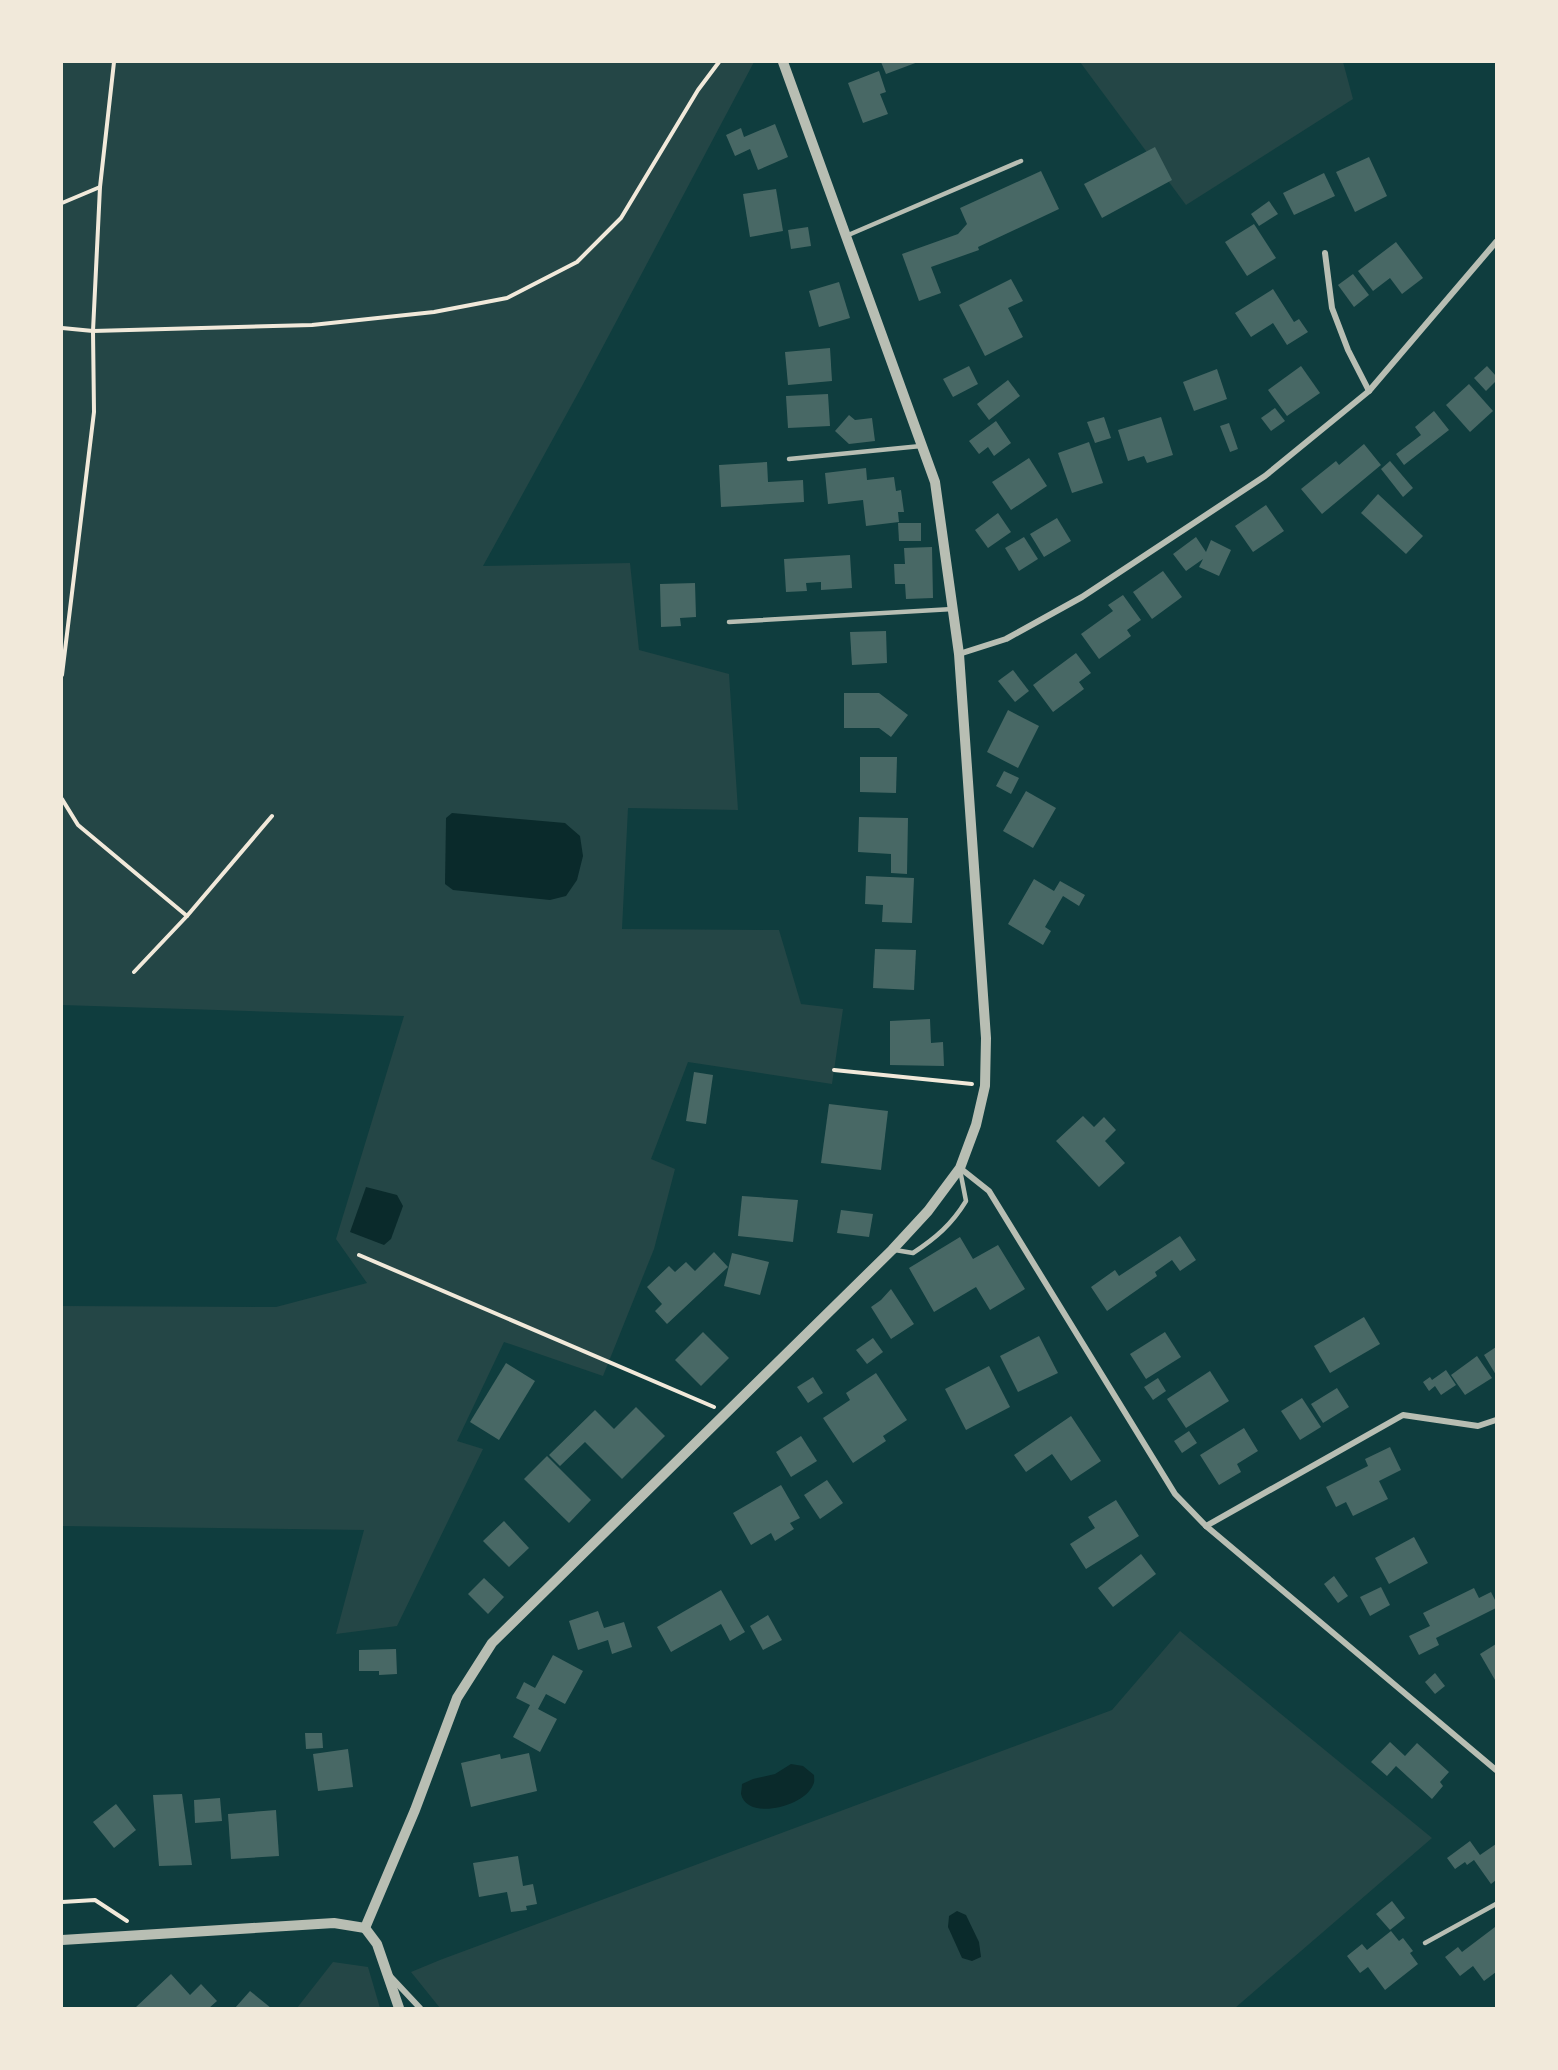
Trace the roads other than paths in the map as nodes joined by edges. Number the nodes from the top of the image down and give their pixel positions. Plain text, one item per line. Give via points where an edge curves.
1 (783, 62) edge
2 (1021, 161) dead end
3 (846, 236) junction
4 (1497, 242) edge
5 (1325, 253) dead end
6 (1369, 391) junction
7 (922, 446) junction
8 (789, 459) dead end
9 (953, 609) junction
10 (729, 622) dead end
11 (959, 654) junction
12 (960, 1168) junction
13 (892, 1250) junction
14 (1497, 1420) edge
15 (1206, 1526) junction
16 (1497, 1770) edge
17 (1497, 1904) edge
18 (365, 1928) junction
19 (62, 1940) edge
20 (1425, 1943) dead end
21 (387, 1972) junction
22 (399, 2008) edge
23 (420, 2008) edge

1 - 3 street
2 - 3 lane
3 - 7 street
4 - 6 street
5 - 6 street via 1332,308
6 - 11 street via 1265,476 1082,597 1006,639
7 - 8 lane
7 - 9 street via 936,482
9 - 10 lane
9 - 11 street
11 - 12 street via 986,1038 985,1086
12 - 13 street
12 - 13 lane via 966,1201 955,1220 936,1239 913,1253
12 - 15 street via 989,1191 1175,1494
13 - 18 street via 492,1642 457,1698
14 - 15 street via 1479,1426 1403,1415
15 - 16 street
17 - 20 lane
18 - 19 street via 334,1923
18 - 21 street via 377,1944
21 - 22 street
21 - 23 street

